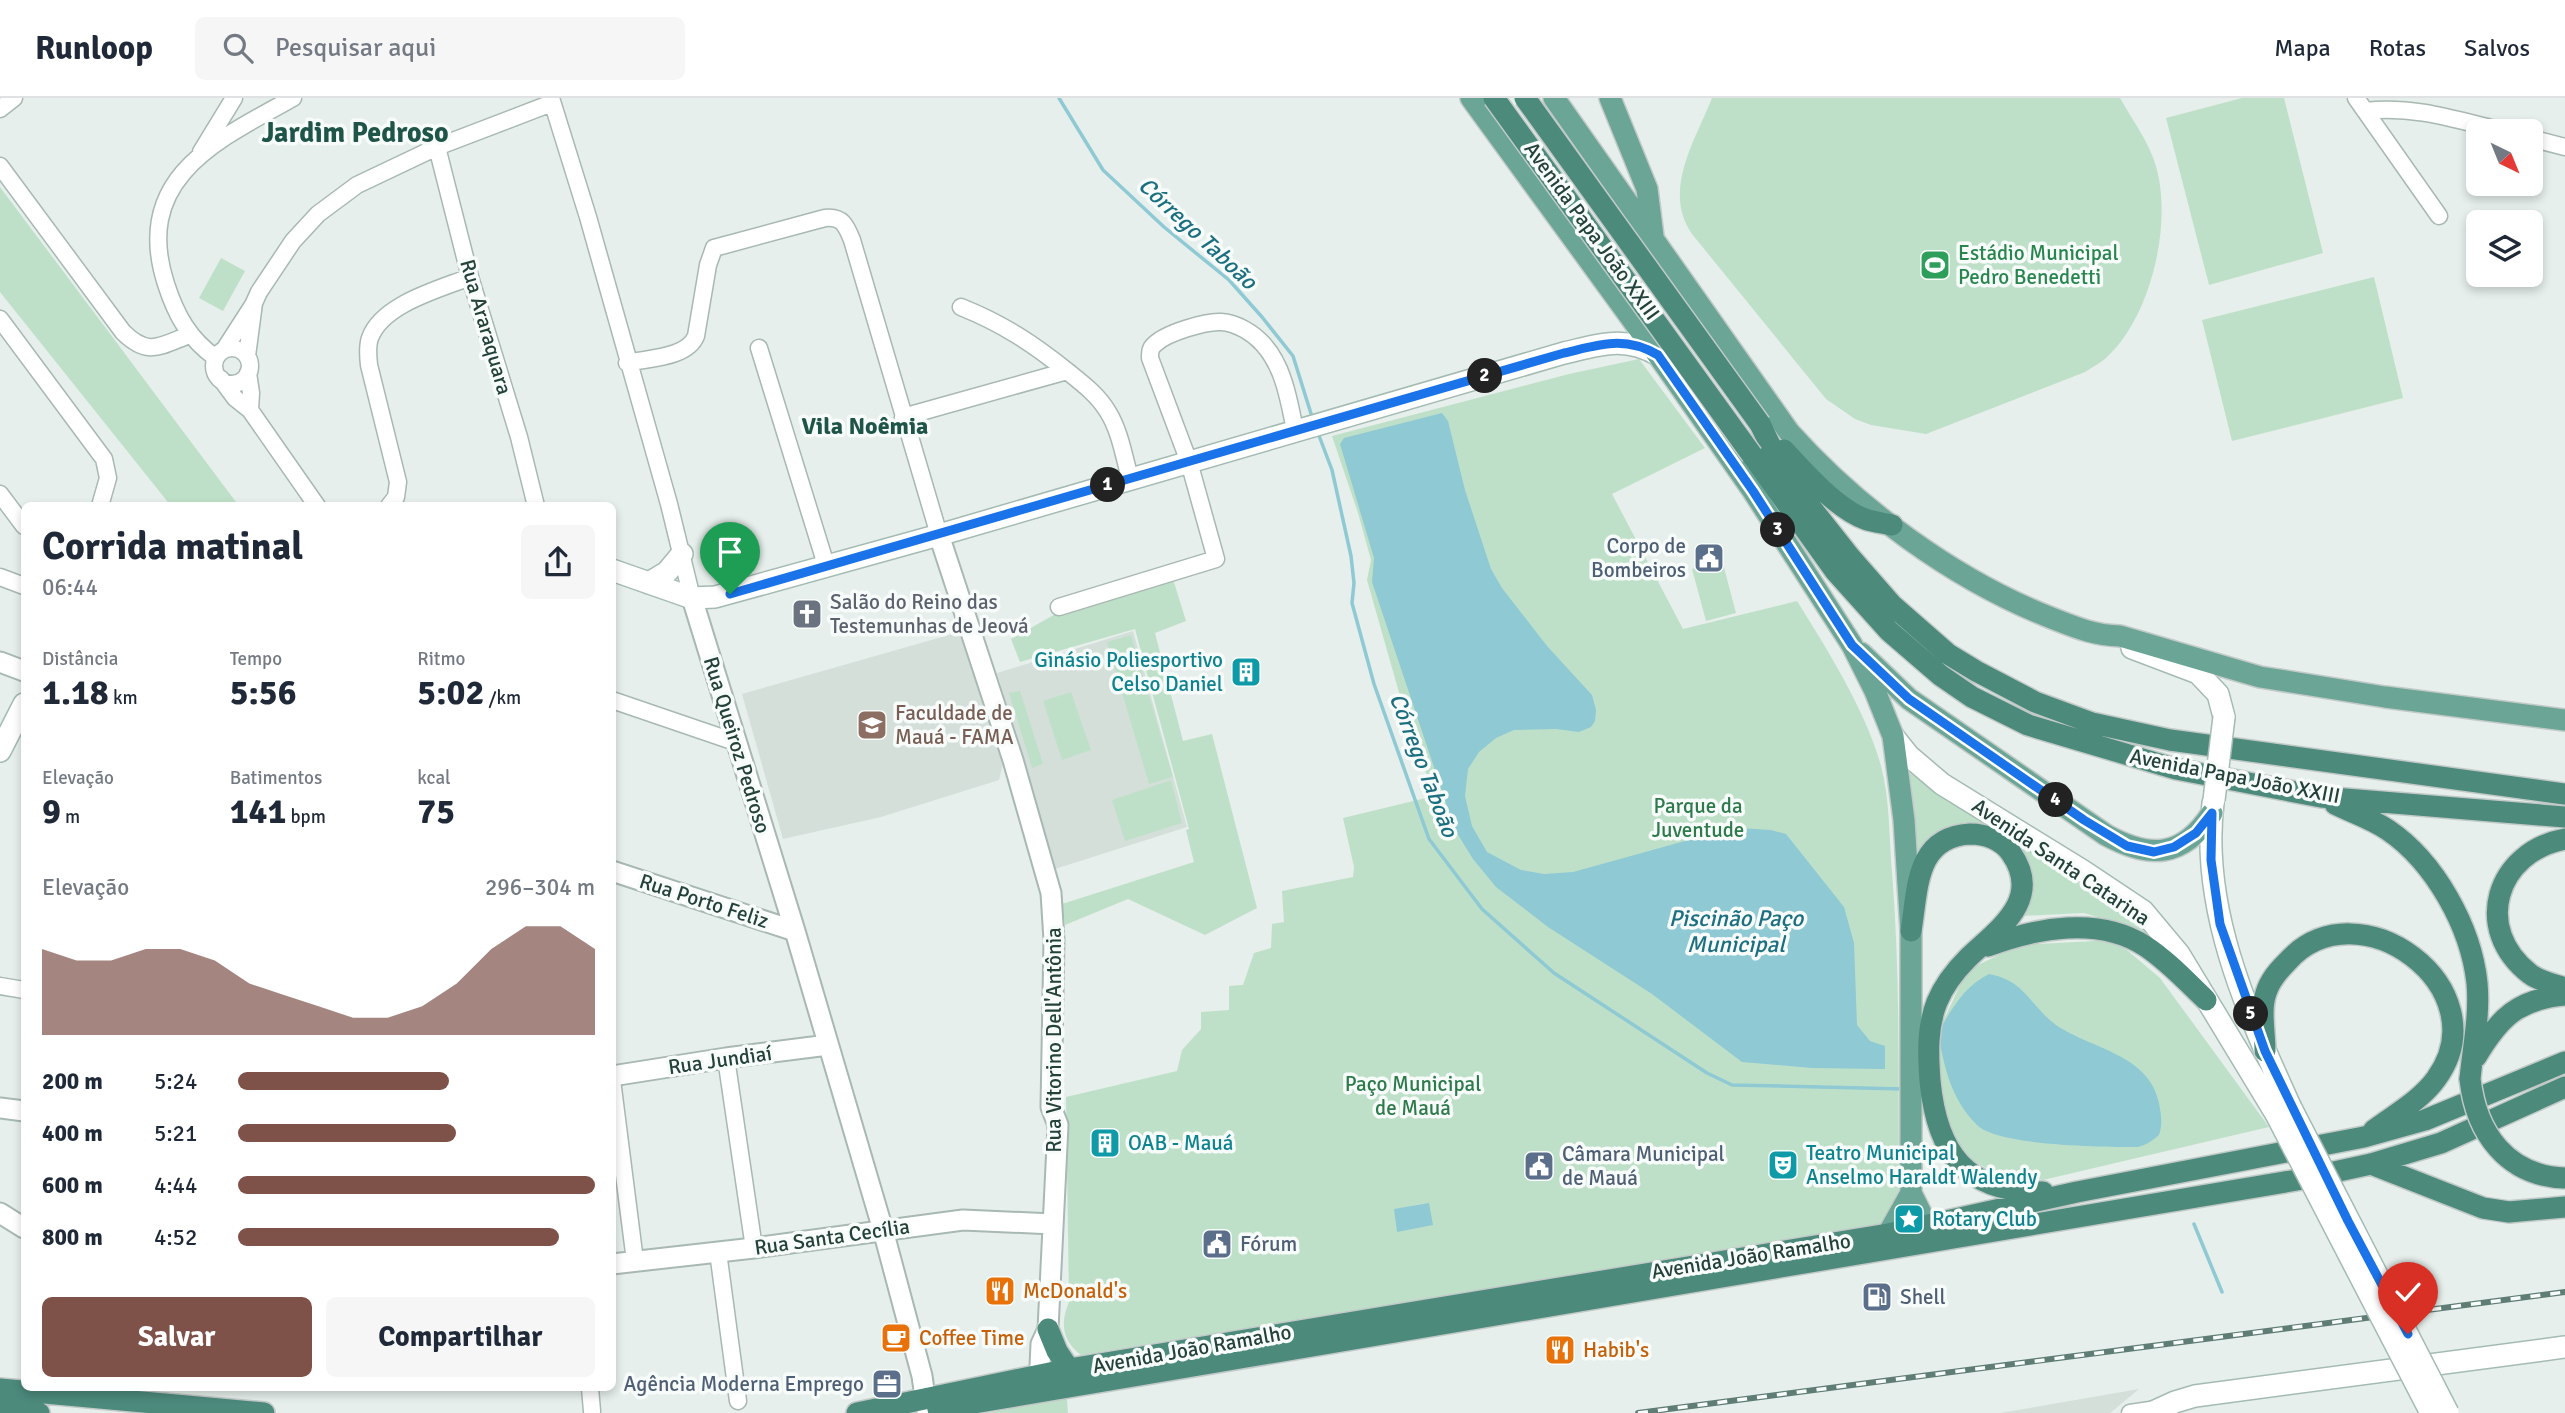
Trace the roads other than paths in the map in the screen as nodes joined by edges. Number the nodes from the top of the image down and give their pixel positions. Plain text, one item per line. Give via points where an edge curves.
1 (14, 98) edge
2 (234, 98) edge
3 (293, 98) edge
4 (1471, 98) edge
5 (1494, 98) edge
6 (1525, 98) edge
7 (1554, 98) edge
8 (1610, 98) edge
9 (551, 101) edge
10 (2361, 104) edge
11 (2416, 104) edge
12 (1618, 108) edge
13 (0, 109) edge
14 (2466, 120) edge
15 (1502, 139) junction
16 (2543, 141) edge
17 (2565, 146) edge
18 (437, 147) junction
19 (198, 157) junction
20 (0, 166) edge
21 (2439, 216) dead end
22 (1653, 238) junction
23 (470, 277) junction
24 (254, 303) junction
25 (1621, 304) junction
26 (961, 307) dead end
27 (0, 318) edge
28 (189, 335) junction
29 (1607, 343) junction
30 (759, 348) dead end
31 (220, 354) junction
32 (1658, 355) junction
33 (627, 363) junction
34 (247, 365) junction
35 (1067, 371) junction
36 (220, 379) junction
37 (250, 410) junction
38 (903, 416) junction
39 (1760, 424) junction
40 (1301, 428) junction
41 (1189, 462) junction
42 (1130, 478) junction
43 (0, 494) edge
44 (101, 502) edge
45 (314, 502) edge
46 (392, 502) edge
47 (535, 502) edge
48 (21, 522) edge
49 (1892, 525) junction
50 (939, 535) junction
51 (682, 554) junction
52 (826, 565) junction
53 (616, 571) edge
54 (0, 577) edge
55 (649, 583) junction
56 (21, 585) edge
57 (692, 598) junction
58 (1059, 607) dead end
59 (2098, 636) junction
60 (1852, 645) junction
61 (0, 662) edge
62 (21, 670) edge
63 (616, 701) edge
64 (21, 710) edge
65 (2565, 720) edge
66 (1893, 736) junction
67 (735, 742) junction
68 (0, 751) edge
69 (2565, 794) edge
70 (2321, 797) junction
71 (2213, 807) junction
72 (2565, 817) edge
73 (2565, 839) edge
74 (616, 872) edge
75 (795, 931) junction
76 (1911, 931) junction
77 (1979, 949) junction
78 (0, 986) edge
79 (2565, 988) edge
80 (21, 990) edge
81 (2565, 995) edge
82 (2206, 1000) junction
83 (828, 1045) junction
84 (2265, 1051) junction
85 (1919, 1056) junction
86 (726, 1058) junction
87 (2565, 1062) edge
88 (2472, 1070) junction
89 (616, 1077) edge
90 (2565, 1087) edge
91 (0, 1108) edge
92 (616, 1110) edge
93 (2283, 1110) junction
94 (21, 1111) edge
95 (2364, 1137) junction
96 (2371, 1164) junction
97 (2565, 1178) edge
98 (2077, 1192) junction
99 (1911, 1194) junction
100 (2565, 1207) edge
101 (0, 1213) edge
102 (1053, 1224) junction
103 (21, 1226) edge
104 (1930, 1226) junction
105 (883, 1230) junction
106 (1888, 1234) junction
107 (1947, 1239) junction
108 (754, 1248) junction
109 (718, 1252) junction
110 (635, 1261) junction
111 (616, 1263) edge
112 (1048, 1329) junction
113 (2565, 1347) edge
114 (1069, 1370) junction
115 (1039, 1384) junction
116 (0, 1389) edge
117 (590, 1391) edge
118 (738, 1401) dead end
119 (0, 1403) edge
120 (98, 1406) edge
121 (202, 1407) junction
122 (923, 1408) edge
123 (592, 1410) dead end
124 (2154, 1411) edge
125 (39, 1413) edge
126 (171, 1413) edge
127 (264, 1413) edge
128 (857, 1413) edge
129 (2130, 1413) edge
130 (2431, 1413) edge
131 (2448, 1413) edge

1 - 13 street
2 - 19 street
3 - 19 street
4 - 15 main road, Avenida Papa João XXIII
5 - 70 highway, Avenida Papa João XXIII, bridge via 1810,538 1889,631 1972,697 2028,725 2176,769
6 - 39 highway, Avenida Papa João XXIII, bridge
7 - 15 main road
7 - 22 main road, Avenida Papa João XXIII
8 - 12 main road
9 - 18 street
9 - 33 street, Rua Queiroz Pedroso
10 - 11 street via 2388,108
10 - 21 street
11 - 14 street
12 - 22 main road via 1647,189
15 - 25 main road, Avenida Papa João XXIII
16 - 17 street
18 - 23 street, Rua Araraquara
18 - 24 street via 357,186 318,214 293,241
19 - 28 street via 176,181 160,211 157,234 163,275
20 - 28 street via 132,341 152,348
22 - 49 main road, Avenida Papa João XXIII via 1789,432 1840,484
23 - 46 street via 395,310 370,335 369,365 398,482
23 - 47 street, Rua Araraquara
24 - 31 street
24 - 34 street
25 - 29 main road via 1621,324
25 - 32 main road, Avenida Papa João XXIII
26 - 35 street via 1027,340
27 - 44 street via 104,460 108,478
28 - 31 street
29 - 32 main road via 1629,343
29 - 40 main road
30 - 52 street
31 - 34 street via 235,348
31 - 36 street via 214,368
32 - 60 main road, Avenida Papa João XXIII
33 - 38 street via 683,351 693,344 715,248 832,217 846,225 852,240
33 - 51 street, Rua Queiroz Pedroso
34 - 36 street via 236,383
34 - 37 street
35 - 38 street
35 - 42 street via 1110,414
36 - 37 street
37 - 45 street
38 - 50 street
39 - 49 highway via 1841,504 1863,519
39 - 69 highway, Avenida Papa João XXIII via 1798,491 1892,604 1948,654 2035,702 2092,723 2170,740
40 - 41 main road
40 - 41 street via 1276,363 1264,345 1232,324 1202,324 1165,337 1150,350
41 - 42 main road
41 - 58 street via 1216,559
42 - 50 main road
43 - 48 street
49 - 59 main road, Avenida Papa João XXIII via 1984,587
50 - 52 main road
50 - 102 street, Rua Vitorino Dell'Antônia via 1051,893 1051,1107 1058,1125
51 - 55 main road via 667,572
51 - 57 street, Rua Queiroz Pedroso
52 - 57 main road via 730,594
53 - 55 main road
54 - 56 street
55 - 57 main road
57 - 67 street, Rua Queiroz Pedroso
59 - 65 main road, Avenida Papa João XXIII via 2120,636 2260,677
59 - 71 main road, bridge via 2198,673 2210,682 2224,717
60 - 66 main road, Avenida Papa João XXIII
60 - 71 main road via 1909,699 2127,846 2154,852 2174,847 2196,833
61 - 62 street
63 - 67 street
64 - 68 main road
66 - 76 main road, Avenida Papa João XXIII
66 - 82 main road, Avenida Santa Catarina via 1942,784 2143,911 2171,942
67 - 75 street, Rua Queiroz Pedroso
70 - 72 highway, Avenida Papa João XXIII
70 - 88 highway via 2387,829 2431,869 2445,892 2469,949 2477,982
71 - 84 main road via 2211,860 2220,924
73 - 79 highway via 2520,860 2506,879 2496,916 2502,940 2530,974
74 - 75 street, Rua Porto Feliz
75 - 83 street, Rua Queiroz Pedroso
76 - 77 highway via 1927,855 1952,835 1994,839 2016,859 2020,895 2011,918
76 - 85 main road, Avenida Papa João XXIII
77 - 82 highway via 2052,929 2103,929 2146,946
77 - 85 highway via 1956,972 1938,1000
78 - 80 street
81 - 88 highway via 2543,997 2515,1009 2492,1031
82 - 93 main road, Avenida Santa Catarina
83 - 86 street, Rua Jundiaí
83 - 105 street, Rua Queiroz Pedroso
84 - 93 main road
84 - 95 highway via 2267,990 2303,946 2346,934 2379,938 2416,958 2445,992 2452,1019 2449,1058 2420,1096
85 - 98 highway via 1940,1130 1964,1169 1986,1184 2010,1190
85 - 99 main road, Avenida Papa João XXIII via 1910,1117
86 - 89 street, Rua Jundiaí
86 - 108 street
87 - 95 highway, Avenida João Ramalho via 2425,1120
88 - 97 highway, bridge via 2472,1102 2493,1144 2530,1171
90 - 96 highway, Avenida João Ramalho via 2441,1143
91 - 94 street
92 - 110 street
93 - 130 main road, bridge
93 - 131 main road, bridge
95 - 98 highway, Avenida João Ramalho
96 - 100 highway via 2483,1208 2509,1212
96 - 107 highway, Avenida João Ramalho
98 - 104 highway, Avenida João Ramalho
99 - 104 main road, Avenida Papa João XXIII
99 - 106 main road
101 - 103 street
102 - 105 street, Rua Santa Cecília via 963,1220
102 - 112 street, Rua Vitorino Dell'Antônia
104 - 106 highway, Avenida João Ramalho
104 - 107 main road, Avenida Papa João XXIII
105 - 108 street, Rua Santa Cecília
105 - 122 street, Rua Queiroz Pedroso via 922,1377
106 - 114 highway, Avenida João Ramalho
107 - 115 highway, Avenida João Ramalho
108 - 109 street, Rua Santa Cecília
109 - 110 street, Rua Santa Cecília
109 - 118 street
110 - 111 street, Rua Santa Cecília
112 - 114 highway
112 - 115 street, Rua Vitorino Dell'Antônia via 1041,1344
113 - 124 main road via 2195,1396
114 - 115 highway, Avenida João Ramalho
115 - 122 highway, Avenida João Ramalho
115 - 122 highway, Avenida João Ramalho via 973,1404
116 - 120 highway
117 - 123 street
119 - 125 highway
120 - 121 highway
121 - 126 highway
121 - 127 highway
122 - 128 highway
124 - 129 street

